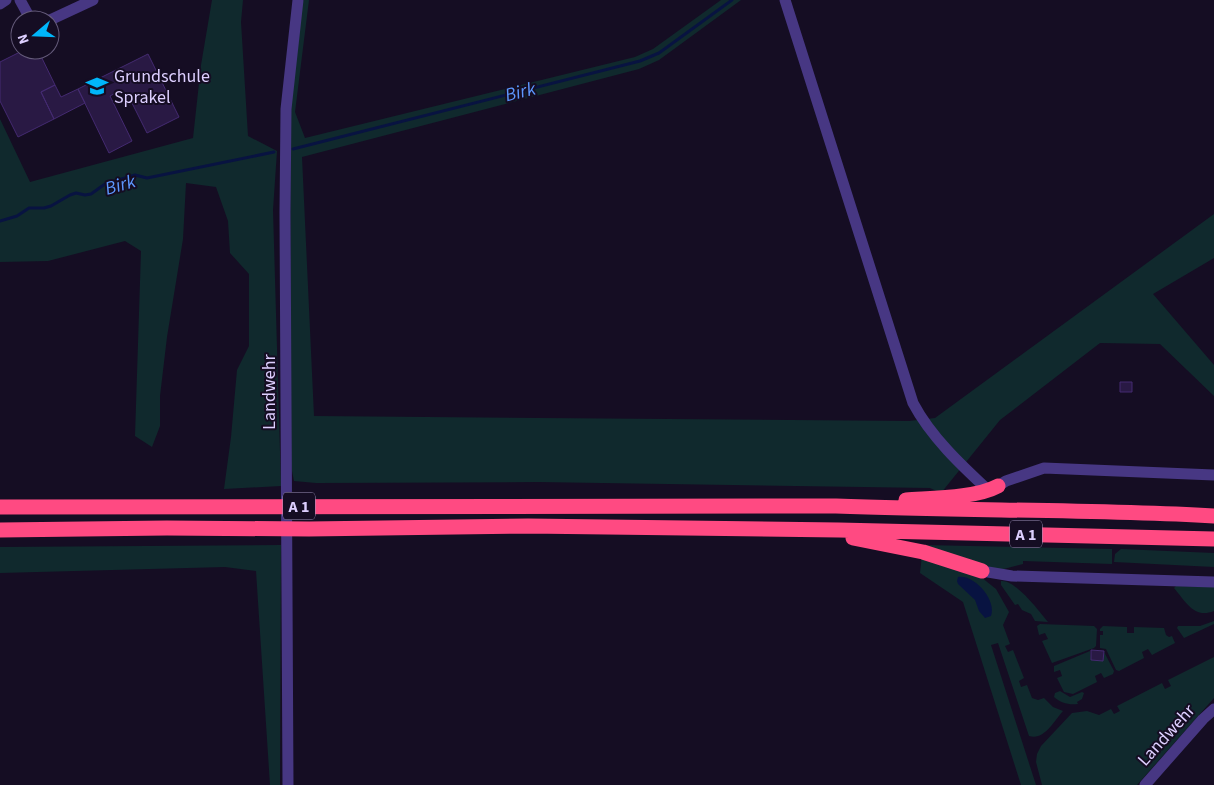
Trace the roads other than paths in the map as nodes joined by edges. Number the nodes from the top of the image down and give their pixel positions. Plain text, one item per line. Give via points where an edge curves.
1 (6, 0) edge
2 (93, 0) edge
3 (298, 0) edge
4 (785, 0) edge
5 (0, 4) edge
6 (60, 15) edge
7 (1214, 475) edge
8 (993, 488) junction
9 (836, 506) junction
10 (0, 507) edge
11 (1214, 516) edge
12 (0, 530) edge
13 (839, 530) junction
14 (1214, 539) edge
15 (982, 571) joint
16 (1214, 582) edge
17 (1214, 709) edge
18 (288, 785) edge
19 (1145, 785) edge

1 - 5 street
2 - 6 street
3 - 18 street, Landwehr via 286,110
4 - 8 street via 913,403 929,428 962,465
7 - 8 street via 1044,468
8 - 9 highway via 946,497
9 - 10 highway, A 1
9 - 11 highway, A 1
12 - 13 highway, A 1 via 528,526
13 - 14 highway, A 1
13 - 15 highway via 854,538 923,552
15 - 16 street via 1012,576
17 - 19 street, Landwehr

